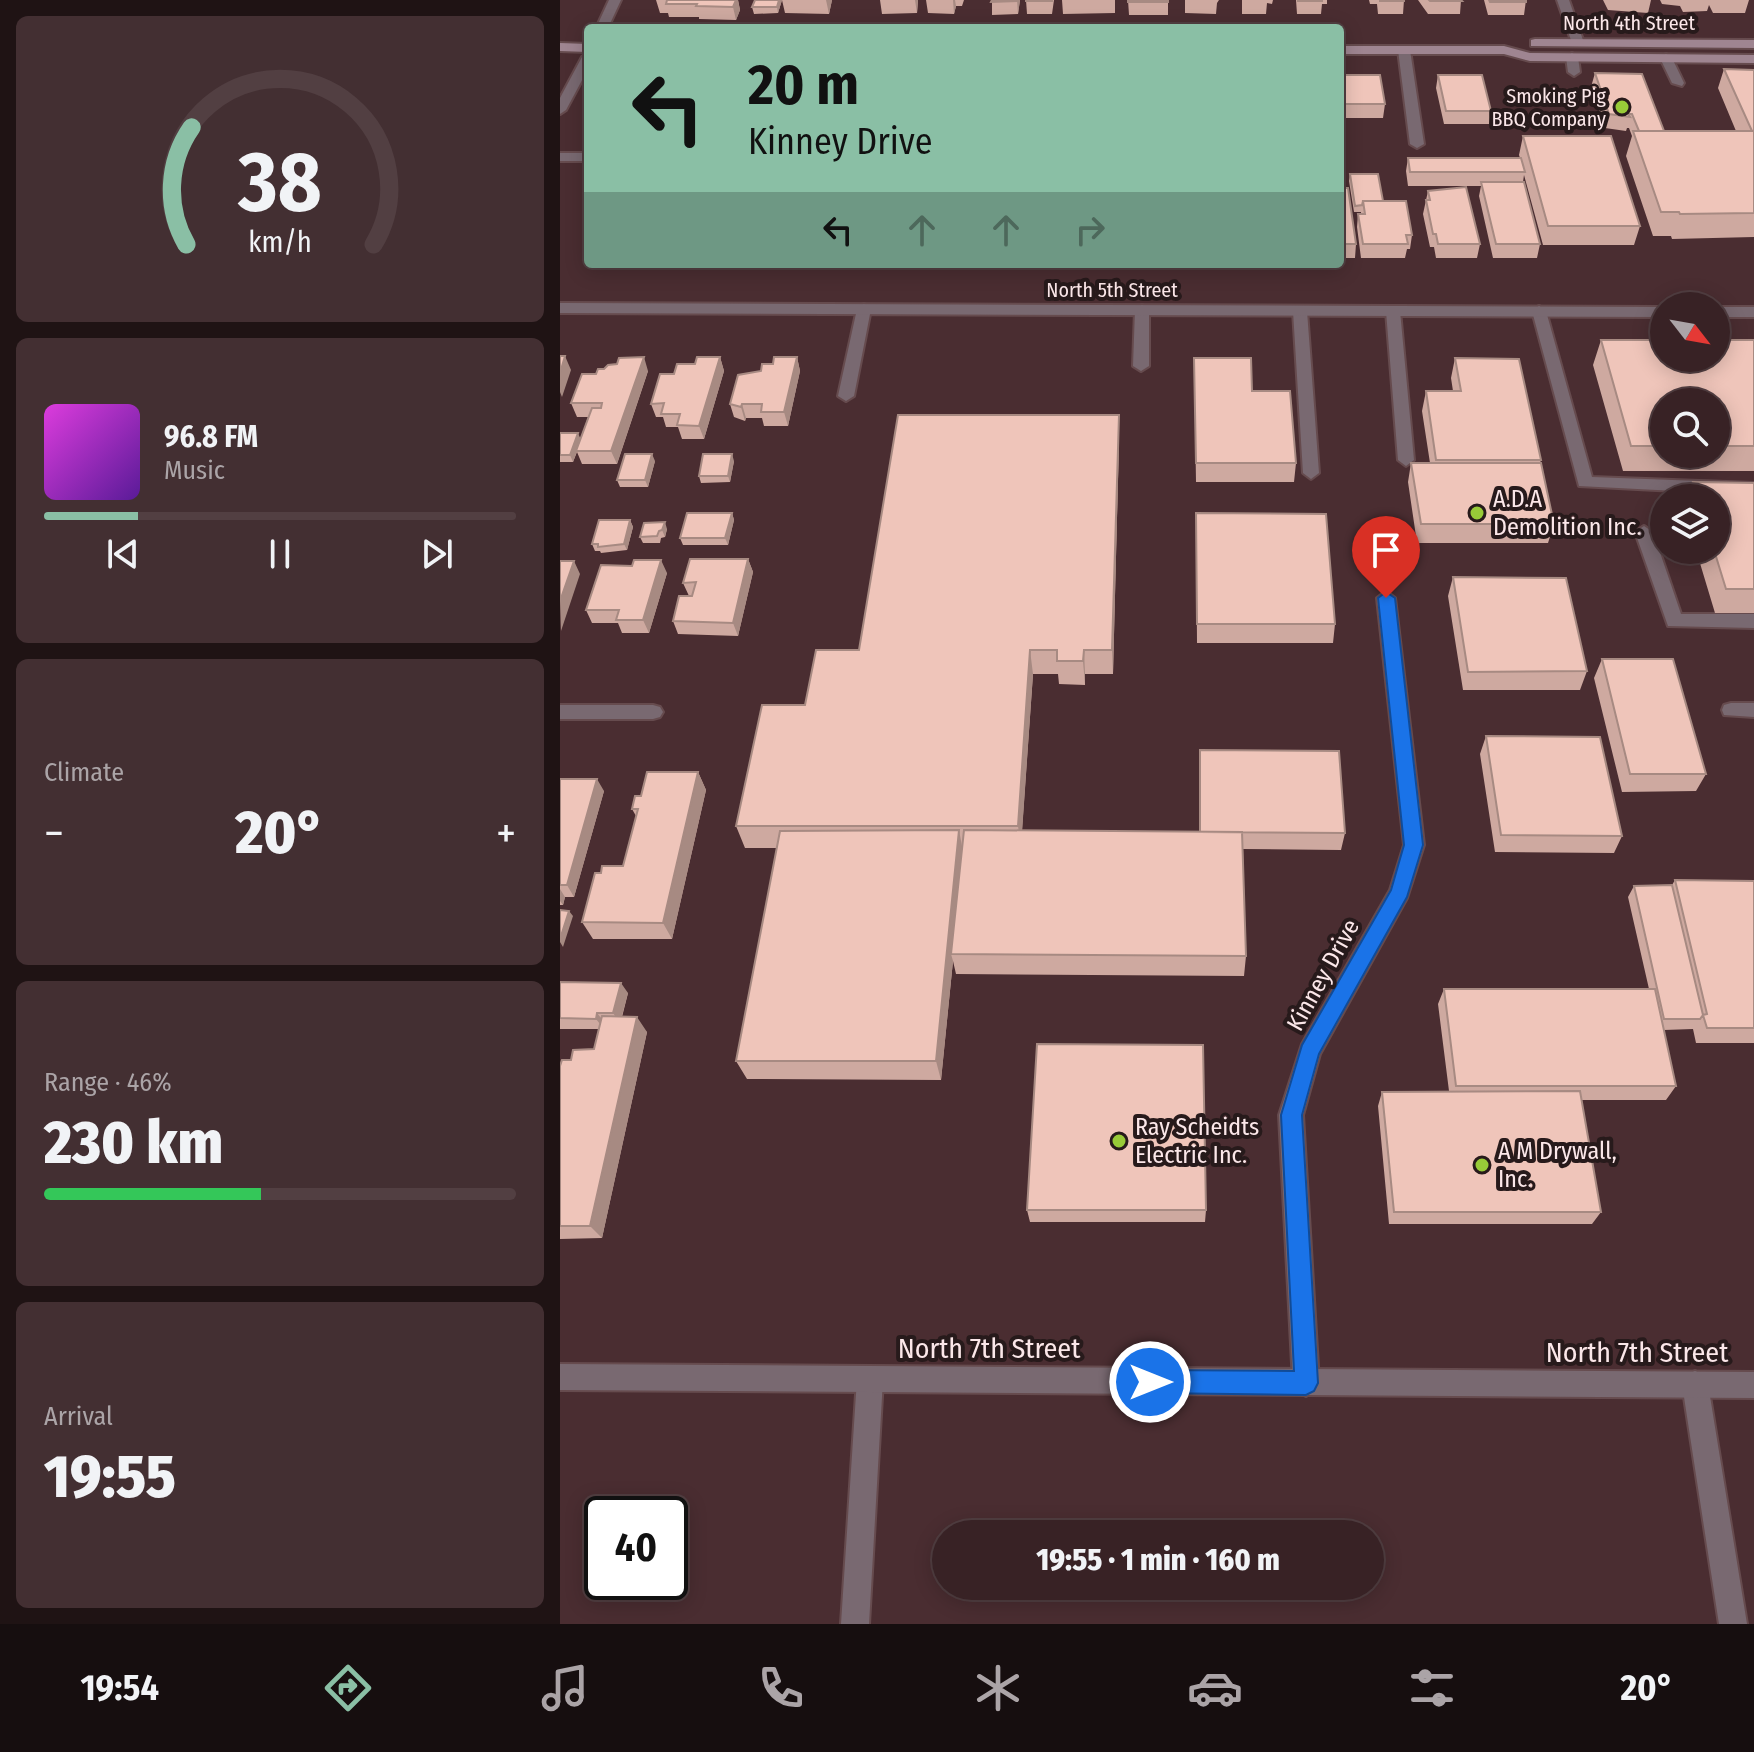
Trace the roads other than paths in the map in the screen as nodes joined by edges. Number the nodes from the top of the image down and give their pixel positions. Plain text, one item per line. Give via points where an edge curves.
1 (615, 0) edge
2 (1563, 0) edge
3 (604, 24) edge
4 (1578, 43) junction
5 (1754, 44) edge
6 (560, 47) edge
7 (584, 48) edge
8 (1344, 50) edge
9 (1404, 50) junction
10 (1504, 50) junction
11 (1572, 57) junction
12 (1666, 58) junction
13 (1754, 59) edge
14 (584, 65) edge
15 (1574, 72) dead end
16 (1678, 83) dead end
17 (560, 110) edge
18 (1417, 144) dead end
19 (560, 157) edge
20 (584, 157) edge
21 (560, 308) edge
22 (864, 309) junction
23 (1142, 310) junction
24 (1300, 311) junction
25 (1393, 311) junction
26 (1539, 311) junction
27 (1650, 312) edge
28 (1730, 312) edge
29 (1754, 312) edge
30 (1141, 366) dead end
31 (846, 396) dead end
32 (1406, 460) dead end
33 (1311, 473) dead end
34 (1754, 489) edge
35 (1644, 532) dead end
36 (1386, 598) dead end
37 (1754, 621) edge
38 (1731, 710) dead end
39 (1754, 710) edge
40 (560, 712) edge
41 (653, 712) dead end
42 (560, 1377) edge
43 (870, 1379) junction
44 (1306, 1383) junction
45 (1695, 1384) junction
46 (1754, 1385) edge
47 (855, 1624) edge
48 (1733, 1624) edge

1 - 3 street
2 - 4 street
4 - 5 main road, North 4th Street
4 - 10 main road, North 4th Street via 1526,43
6 - 7 main road
8 - 9 main road, North 4th Street
9 - 10 main road, North 4th Street
9 - 18 street
10 - 11 main road, North 4th Street via 1530,57
11 - 12 main road, North 4th Street
11 - 15 street
12 - 13 main road, North 4th Street
12 - 16 street
14 - 17 street
19 - 20 street
21 - 22 street, North 5th Street
22 - 23 street, North 5th Street
22 - 31 street
23 - 24 street, North 5th Street
23 - 30 street
24 - 25 street, North 5th Street
24 - 33 street
25 - 26 street, North 5th Street
25 - 32 street
26 - 27 street, North 5th Street
26 - 34 street via 1585,482
28 - 29 street
35 - 37 street via 1674,621
36 - 44 street, Kinney Drive via 1414,845 1400,892 1310,1051 1291,1115
38 - 39 street
40 - 41 street
42 - 43 street, North 7th Street
43 - 44 street, North 7th Street
43 - 47 street
44 - 45 street, North 7th Street
45 - 46 street, North 7th Street
45 - 48 street

